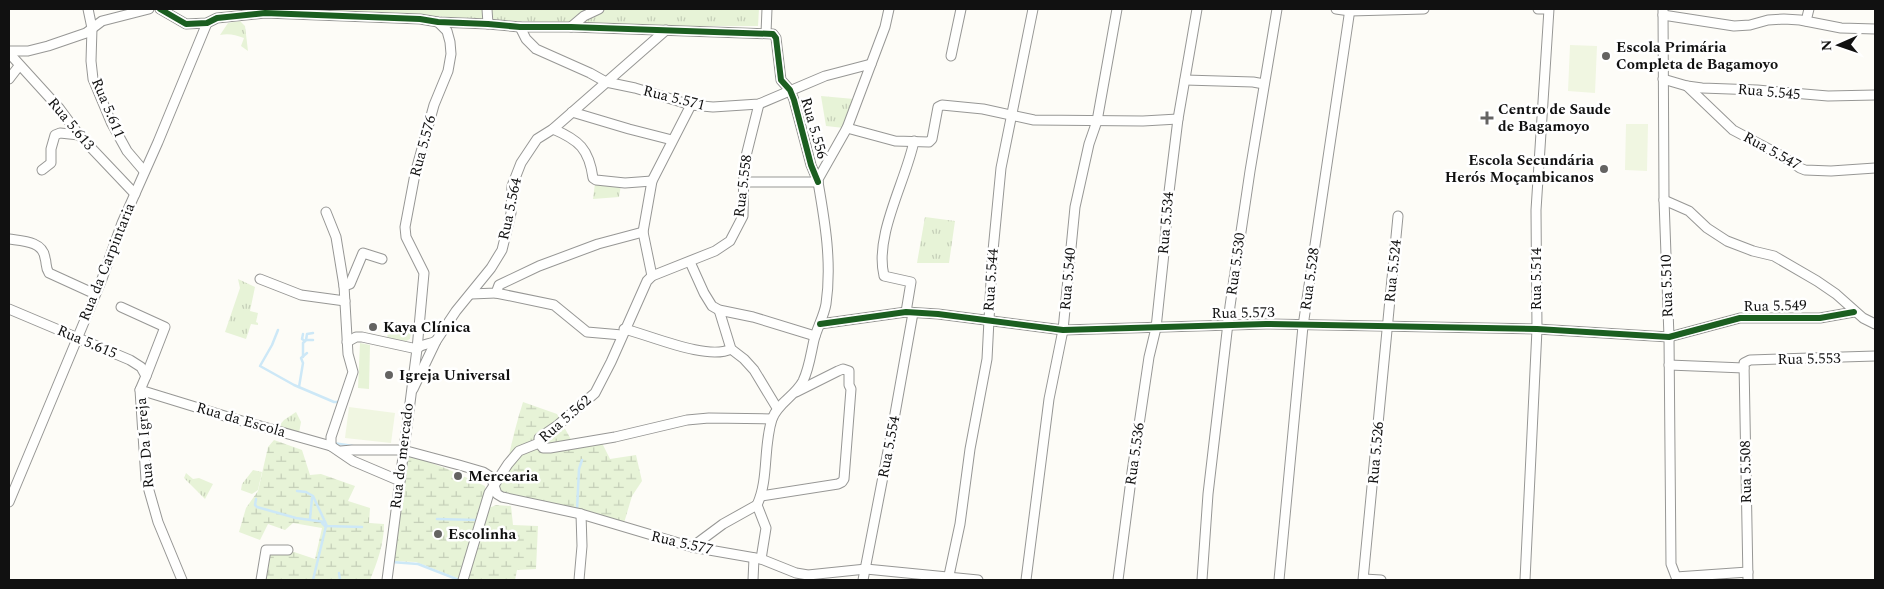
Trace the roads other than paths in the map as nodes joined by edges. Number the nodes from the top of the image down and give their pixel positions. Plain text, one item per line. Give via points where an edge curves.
1 (88, 9) edge
2 (149, 9) edge
3 (160, 9) edge
4 (229, 9) edge
5 (488, 9) edge
6 (599, 9) edge
7 (767, 9) edge
8 (889, 9) edge
9 (961, 9) edge
10 (1033, 9) edge
11 (1117, 9) edge
12 (1197, 9) edge
13 (1278, 9) edge
14 (1336, 9) edge
15 (1424, 9) edge
16 (1538, 9) edge
17 (1549, 9) edge
18 (1809, 9) edge
19 (1350, 10) edge
20 (1663, 12) edge
21 (217, 18) junction
22 (1806, 21) junction
23 (438, 22) junction
24 (207, 23) junction
25 (488, 24) junction
26 (520, 27) junction
27 (571, 27) junction
28 (92, 28) junction
29 (1875, 29) edge
30 (666, 30) junction
31 (766, 32) junction
32 (9, 52) edge
33 (951, 56) dead end
34 (870, 64) junction
35 (19, 66) junction
36 (9, 79) edge
37 (1663, 79) junction
38 (1185, 80) junction
39 (606, 82) junction
40 (1264, 84) junction
41 (1687, 86) junction
42 (790, 90) junction
43 (1875, 96) edge
44 (759, 104) junction
45 (691, 105) junction
46 (572, 112) junction
47 (1012, 115) junction
48 (1178, 119) junction
49 (1097, 121) junction
50 (847, 128) junction
51 (553, 129) junction
52 (79, 135) junction
53 (672, 140) junction
54 (914, 141) junction
55 (1875, 168) edge
56 (42, 170) dead end
57 (144, 171) junction
58 (652, 181) junction
59 (818, 181) junction
60 (743, 182) junction
61 (134, 194) junction
62 (1664, 200) junction
63 (326, 212) dead end
64 (1398, 216) dead end
65 (643, 232) junction
66 (9, 239) edge
67 (382, 258) dead end
68 (690, 262) junction
69 (424, 273) joint
70 (652, 276) junction
71 (260, 279) dead end
72 (344, 286) junction
73 (496, 293) junction
74 (95, 294) junction
75 (471, 294) junction
76 (345, 301) junction
77 (121, 307) dead end
78 (9, 309) edge
79 (720, 310) junction
80 (910, 312) junction
81 (1854, 312) junction
82 (988, 320) junction
83 (820, 324) junction
84 (1875, 324) edge
85 (1229, 326) junction
86 (1303, 326) junction
87 (1388, 327) junction
88 (1156, 328) junction
89 (1536, 329) junction
90 (1063, 330) junction
91 (623, 332) junction
92 (815, 336) junction
93 (1669, 337) junction
94 (77, 338) junction
95 (436, 341) junction
96 (347, 342) junction
97 (417, 349) junction
98 (730, 350) junction
99 (1875, 356) edge
100 (1669, 365) junction
101 (1744, 366) junction
102 (146, 376) junction
103 (140, 390) junction
104 (795, 392) junction
105 (410, 396) junction
106 (778, 408) junction
107 (772, 419) junction
108 (538, 443) junction
109 (331, 446) junction
110 (404, 450) junction
111 (341, 451) junction
112 (400, 481) junction
113 (494, 486) junction
114 (761, 496) junction
115 (9, 502) edge
116 (757, 505) junction
117 (581, 514) junction
118 (692, 547) junction
119 (288, 550) dead end
120 (758, 558) junction
121 (866, 568) junction
122 (1748, 576) edge
123 (1717, 577) edge
124 (948, 579) edge
125 (182, 580) edge
126 (261, 580) edge
127 (387, 580) edge
128 (463, 580) edge
129 (578, 580) edge
130 (753, 580) edge
131 (863, 580) edge
132 (978, 580) edge
133 (1026, 580) edge
134 (1118, 580) edge
135 (1202, 580) edge
136 (1279, 580) edge
137 (1364, 580) edge
138 (1381, 580) edge
139 (1525, 580) edge

1 - 28 street, Rua 5.611
2 - 28 street via 102,21
3 - 24 street via 186,24
4 - 21 street
5 - 25 street
6 - 27 street
7 - 31 street
8 - 34 street
9 - 33 street
10 - 47 street, Rua 5.544
11 - 49 street, Rua 5.540
12 - 38 street, Rua 5.534
13 - 40 street, Rua 5.530
14 - 19 street
15 - 19 street
16 - 17 street
17 - 89 street, Rua 5.514 via 1536,210
18 - 22 street
19 - 86 street, Rua 5.528
20 - 22 street via 1734,26 1768,20
20 - 37 street, Rua 5.510
21 - 23 street via 266,13
21 - 24 street
22 - 29 street via 1841,28
23 - 25 street
23 - 69 street, Rua 5.576 via 447,31 450,62 415,174 405,227 406,237
24 - 57 street, Rua da Carpintaria
25 - 26 street
26 - 27 street
26 - 39 street, Rua 5.571 via 536,49
27 - 30 street
28 - 32 street via 48,46
28 - 57 street, Rua 5.611 via 93,78 111,122 127,151
30 - 31 street
30 - 39 street, Rua 5.564
31 - 42 street, Rua 5.556 via 776,38 782,80
32 - 35 street, Rua 5.613
34 - 42 street, Rua 5.571 via 824,76
34 - 50 street
35 - 36 street
35 - 52 street, Rua 5.613 via 59,108
37 - 41 street, Rua 5.545
37 - 62 street, Rua 5.510
38 - 40 street
38 - 48 street, Rua 5.534
39 - 45 street, Rua 5.571
39 - 46 street, Rua 5.564
40 - 85 street, Rua 5.530
41 - 43 street, Rua 5.545 via 1819,96
41 - 55 street, Rua 5.547 via 1733,130 1800,168 1830,171
42 - 44 street, Rua 5.571
42 - 59 street, Rua 5.556
44 - 45 street, Rua 5.571
44 - 60 street, Rua 5.558 via 748,143
45 - 53 street
46 - 51 street, Rua 5.564
46 - 53 street
47 - 49 street via 1034,120
47 - 54 street via 969,106 940,105 930,141
47 - 82 street, Rua 5.544 via 996,206
48 - 49 street
48 - 88 street, Rua 5.534
49 - 90 street, Rua 5.540 via 1075,207
50 - 54 street via 895,142
50 - 59 street
51 - 58 street via 573,139 588,153 596,180
51 - 75 street, Rua 5.564 via 537,139 522,163 512,186 511,213 502,250
52 - 56 street via 55,135 51,163
52 - 61 street, Rua 5.613
53 - 58 street
54 - 80 street, Rua 5.554 via 910,162 890,212 883,256 884,276 911,282
57 - 61 street, Rua da Carpintaria
58 - 65 street
59 - 60 street
59 - 83 street, Rua 5.556 via 827,234 828,268 826,306
60 - 68 street, Rua 5.558 via 743,216 730,241
61 - 74 street, Rua da Carpintaria
62 - 81 street via 1689,210 1707,228 1727,241 1774,256 1822,284
62 - 93 street, Rua 5.510
63 - 72 street via 336,237
64 - 87 street, Rua 5.524
65 - 70 street
65 - 73 street via 598,244 539,266 499,284
66 - 74 street via 39,246 46,258 48,273
67 - 72 street via 363,253 350,284
68 - 70 street, Rua 5.558
68 - 79 street via 707,299
69 - 97 street, Rua do mercado
70 - 91 street, Rua 5.562
71 - 76 street via 301,295
72 - 76 street
73 - 75 street
73 - 91 street via 554,305 587,332
74 - 94 street, Rua da Carpintaria
75 - 95 street, Rua 5.564
76 - 96 street
77 - 102 street via 165,327
78 - 94 street, Rua 5.615
79 - 92 street
79 - 98 street
80 - 82 street, Rua 5.573
80 - 83 street, Rua 5.573
80 - 121 street, Rua 5.554
81 - 84 street
81 - 93 street, Rua 5.549 via 1820,318 1740,318
82 - 90 street, Rua 5.573
82 - 124 street, Rua 5.544 via 987,359
83 - 92 street, Rua 5.556
85 - 86 street, Rua 5.573
85 - 88 street, Rua 5.573
85 - 135 street, Rua 5.530 via 1208,494
86 - 87 street, Rua 5.573
86 - 136 street, Rua 5.528
87 - 89 street, Rua 5.573
87 - 137 street, Rua 5.526
88 - 90 street, Rua 5.573
88 - 134 street, Rua 5.536 via 1149,357
89 - 93 street, Rua 5.573
89 - 139 street, Rua 5.514
90 - 133 street, Rua 5.540 via 1048,399
91 - 98 street via 645,334 682,348 706,352
91 - 108 street, Rua 5.562 via 595,393 539,438
92 - 104 street, Rua 5.556 via 804,379
93 - 100 street, Rua 5.510
94 - 102 street, Rua 5.615 via 130,360 141,367
94 - 115 street, Rua da Carpintaria
95 - 97 street
95 - 105 street, Rua 5.564
96 - 97 street via 362,337
96 - 109 street via 353,372 331,437
97 - 105 street, Rua do mercado
98 - 106 street via 754,370
99 - 101 street, Rua 5.553 via 1750,360
100 - 101 street, Rua 5.553
100 - 123 street, Rua 5.510 via 1671,564 1676,576
101 - 122 street, Rua 5.508
102 - 103 street
103 - 109 street, Rua da Escola
103 - 125 street, Rua Da Igreja via 146,480 158,522
104 - 106 street, Rua 5.556
104 - 114 street via 843,369 849,371 851,389 844,479 838,484
105 - 110 street, Rua do mercado
106 - 107 street, Rua 5.556
107 - 108 street via 709,418 550,448 543,448
107 - 114 street, Rua 5.556
108 - 113 street, Rua 5.562 via 520,451
109 - 111 street, Rua da Escola
110 - 111 street, Rua 5.577
110 - 112 street, Rua do mercado
110 - 113 street, Rua 5.577 via 483,472 491,477
111 - 112 street, Rua da Escola via 353,461
112 - 127 street, Rua do mercado
113 - 117 street, Rua 5.577 via 502,497
113 - 128 street, Rua 5.562 via 489,493
114 - 116 street, Rua 5.556
116 - 118 street
116 - 120 street via 766,528
117 - 118 street, Rua 5.577
117 - 129 street
118 - 120 street, Rua 5.577
119 - 126 street via 266,550
120 - 121 street, Rua 5.577 via 796,573
120 - 130 street
121 - 124 street, Rua 5.577
121 - 131 street, Rua 5.554
122 - 123 street
124 - 132 street, Rua 5.577
137 - 138 street

